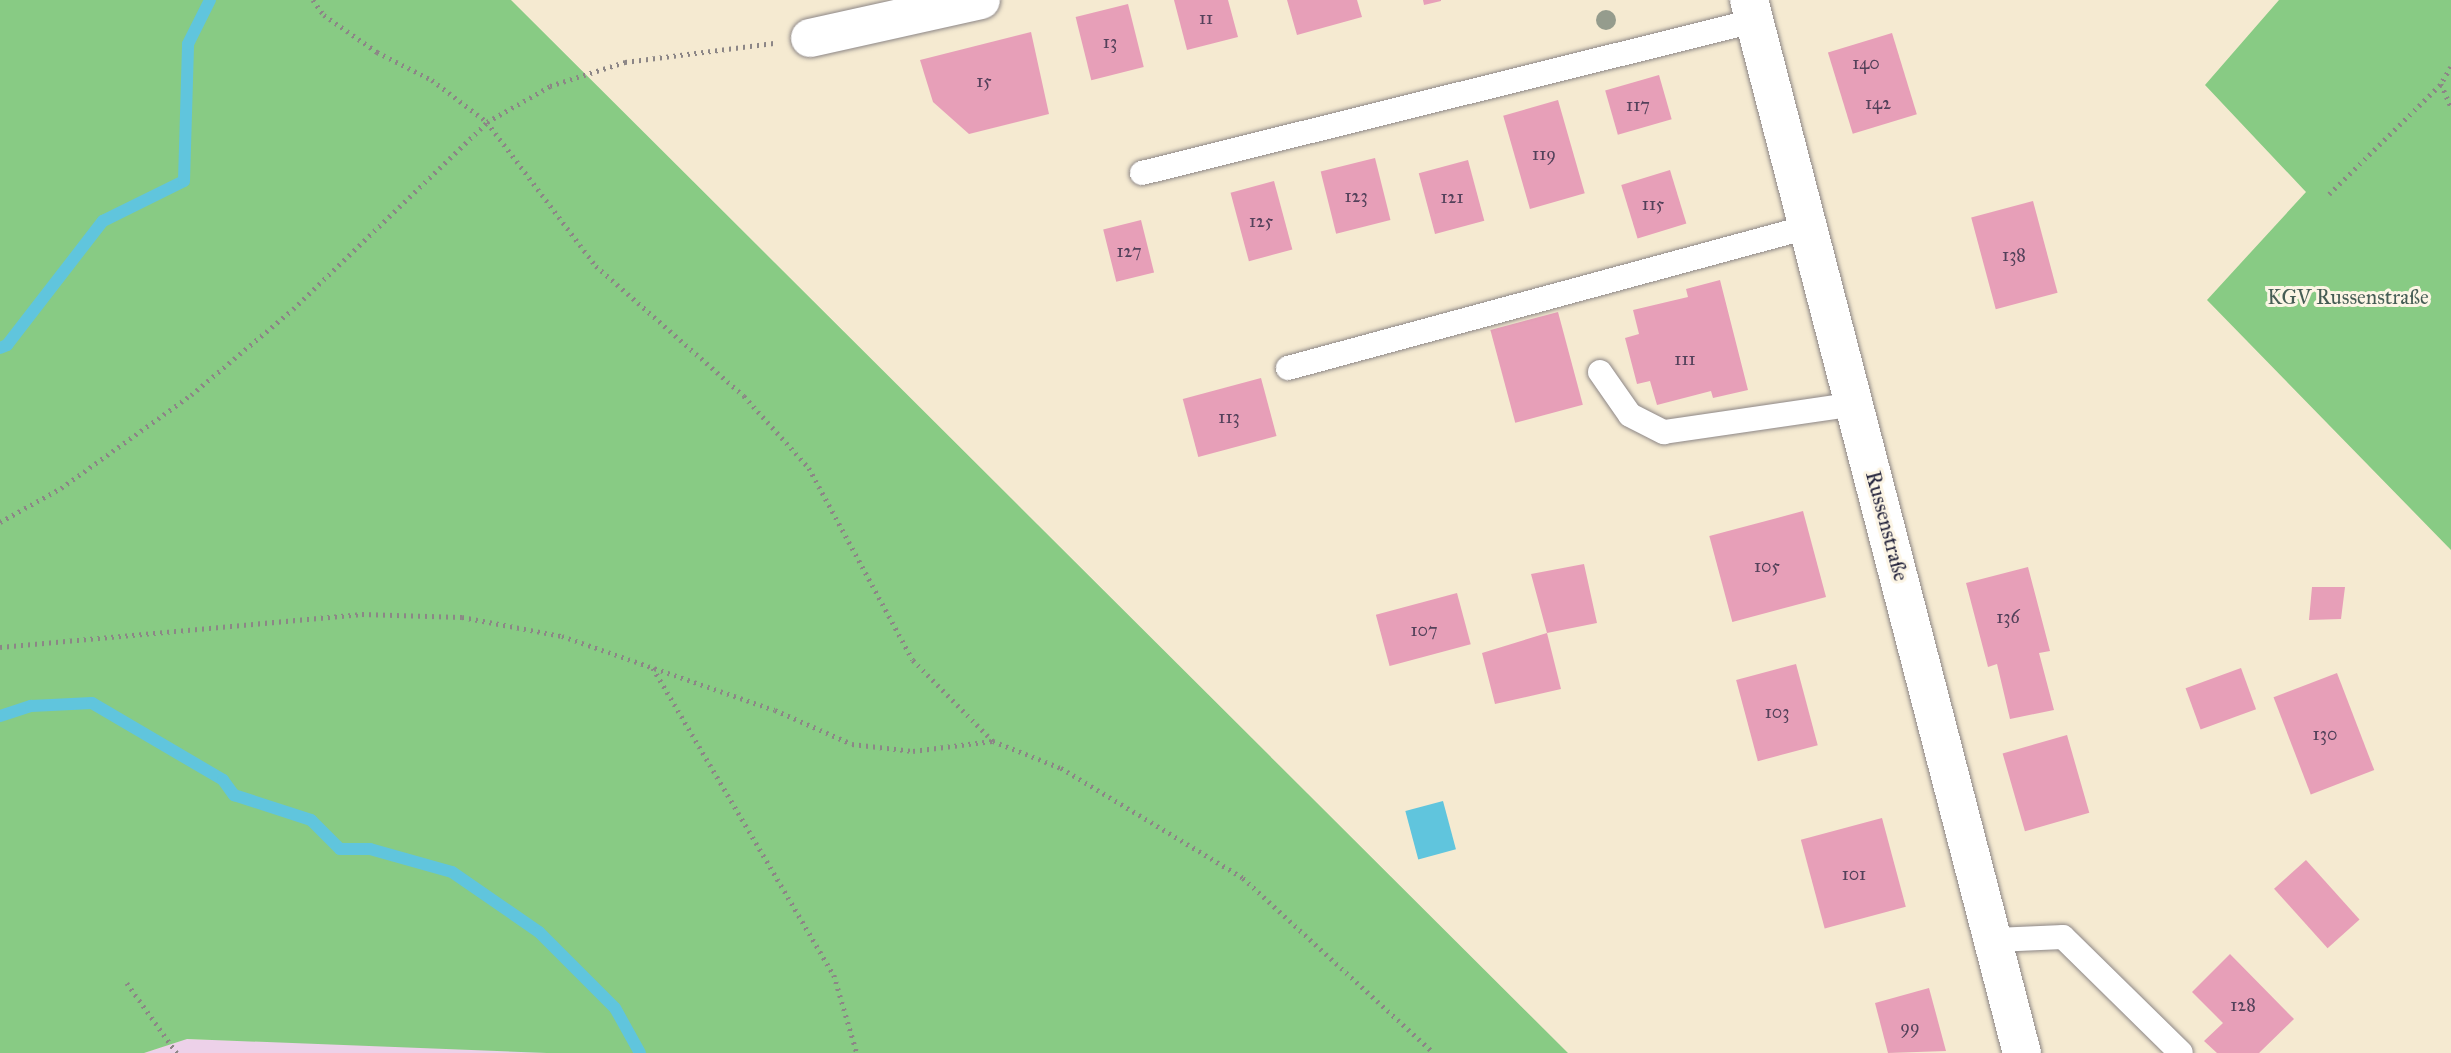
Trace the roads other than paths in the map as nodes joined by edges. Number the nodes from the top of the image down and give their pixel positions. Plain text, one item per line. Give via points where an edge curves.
1 (981, 0) edge
2 (1752, 10) edge
3 (810, 38) road end
4 (1142, 173) dead end
5 (1808, 227) junction
6 (1288, 369) dead end
7 (1600, 372) dead end
8 (1855, 404) junction
9 (1995, 940) junction
10 (2022, 1053) edge
11 (2181, 1053) edge

1 - 3 street
2 - 4 lane
2 - 5 street, Russenstraße
5 - 6 lane
5 - 8 street, Russenstraße
7 - 8 lane via 1630,415 1664,432
8 - 9 street, Russenstraße
9 - 10 street, Russenstraße
9 - 11 lane via 2063,937

